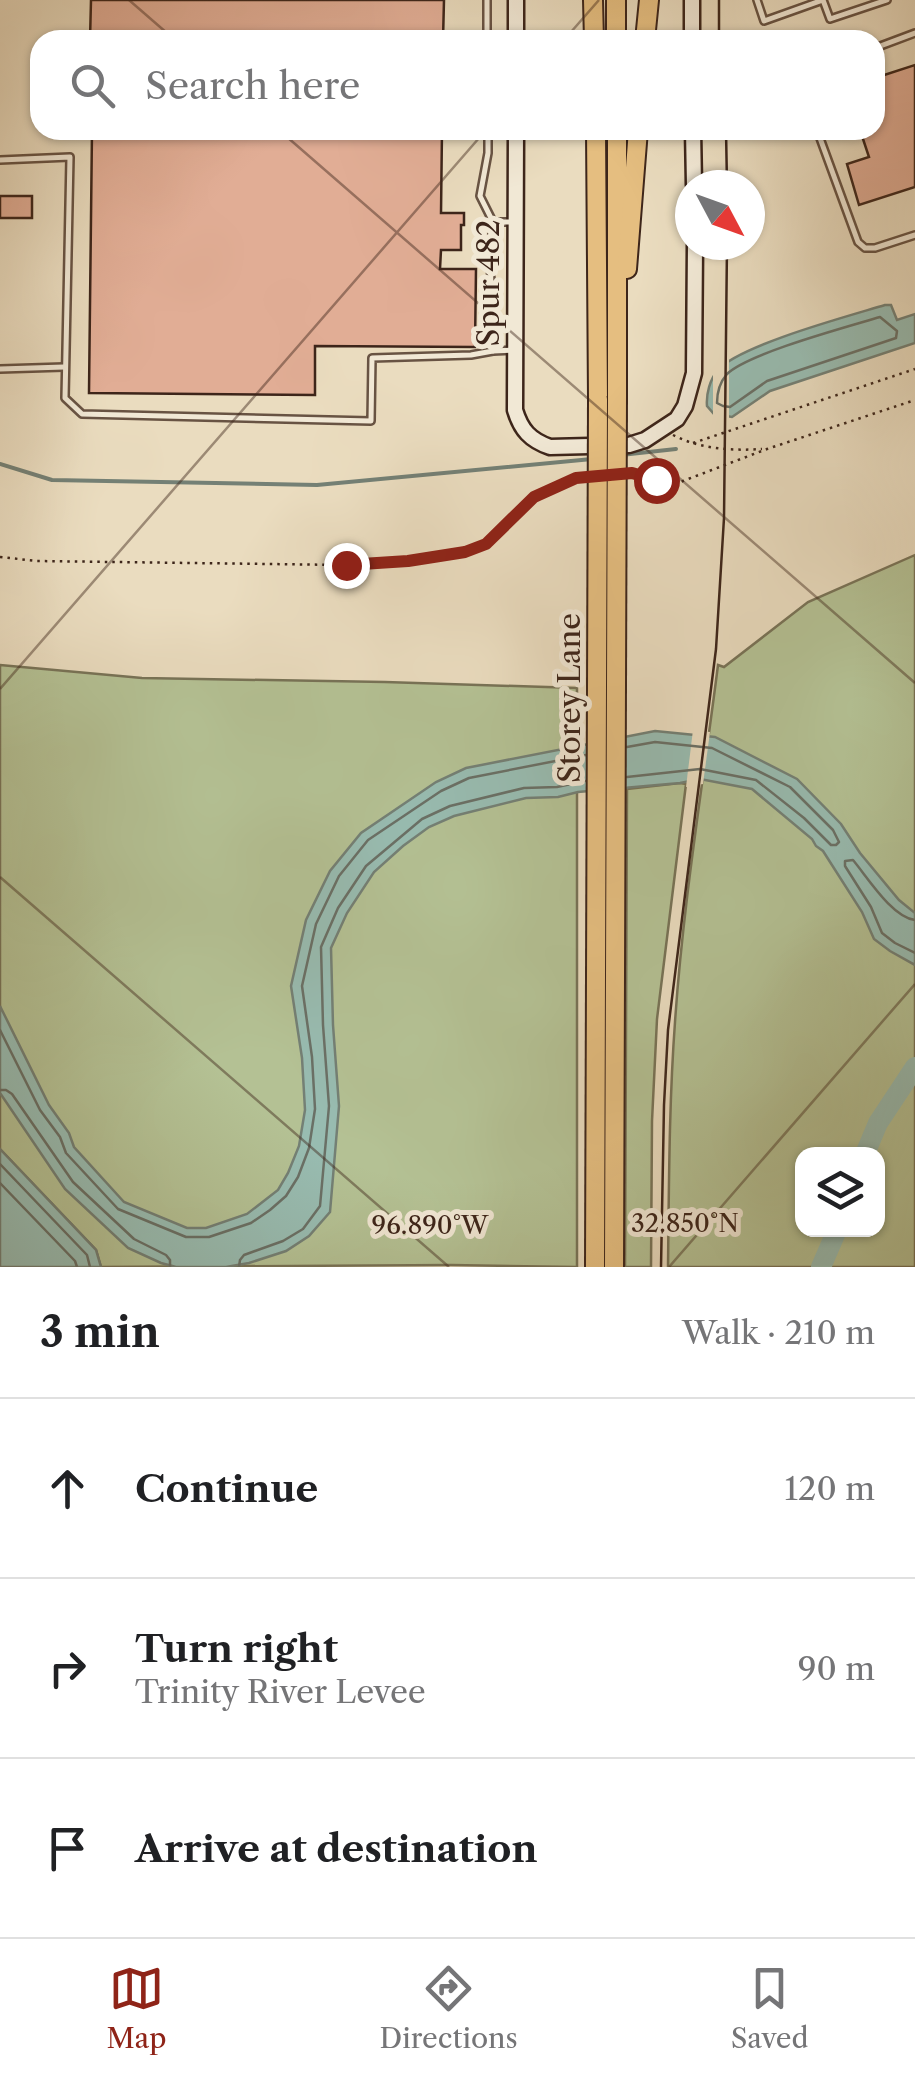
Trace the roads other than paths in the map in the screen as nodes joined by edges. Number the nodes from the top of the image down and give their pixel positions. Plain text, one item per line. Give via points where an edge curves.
1 (487, 0) edge
2 (516, 0) edge
3 (592, 0) edge
4 (616, 0) edge
5 (649, 0) edge
6 (692, 0) edge
7 (758, 0) edge
8 (823, 0) edge
9 (887, 0) edge
10 (487, 30) edge
11 (516, 30) edge
12 (594, 30) edge
13 (616, 30) edge
14 (647, 30) edge
15 (692, 30) edge
16 (915, 33) edge
17 (885, 44) edge
18 (488, 140) edge
19 (516, 140) edge
20 (596, 140) edge
21 (616, 140) edge
22 (637, 140) edge
23 (693, 140) edge
24 (821, 140) edge
25 (0, 160) edge
26 (694, 170) edge
27 (493, 222) junction
28 (516, 222) junction
29 (915, 235) edge
30 (695, 260) edge
31 (617, 344) junction
32 (516, 350) junction
33 (493, 351) junction
34 (64, 367) junction
35 (0, 370) edge
36 (608, 398) junction
37 (595, 1267) edge
38 (614, 1267) edge

1 - 10 lane
2 - 11 main road
3 - 12 highway
4 - 13 highway
5 - 14 highway
6 - 15 main road
7 - 8 lane via 764,21
8 - 9 lane via 830,19
16 - 17 lane
18 - 27 lane via 480,196
19 - 28 main road, Spur 482
20 - 36 highway, Storey Lane
21 - 31 highway, Storey Lane
22 - 31 highway
23 - 26 main road
24 - 29 lane via 858,242 875,248
25 - 34 lane via 70,157
27 - 28 lane
27 - 33 lane
28 - 32 main road, Spur 482
30 - 32 main road, Spur 482 via 694,372 685,406 663,430 629,445 539,444 515,410
31 - 36 highway, Storey Lane
32 - 33 lane
33 - 34 lane via 372,358 370,421 82,414 65,398
34 - 35 lane
36 - 37 highway, Storey Lane, bridge
36 - 38 highway, Storey Lane, bridge

